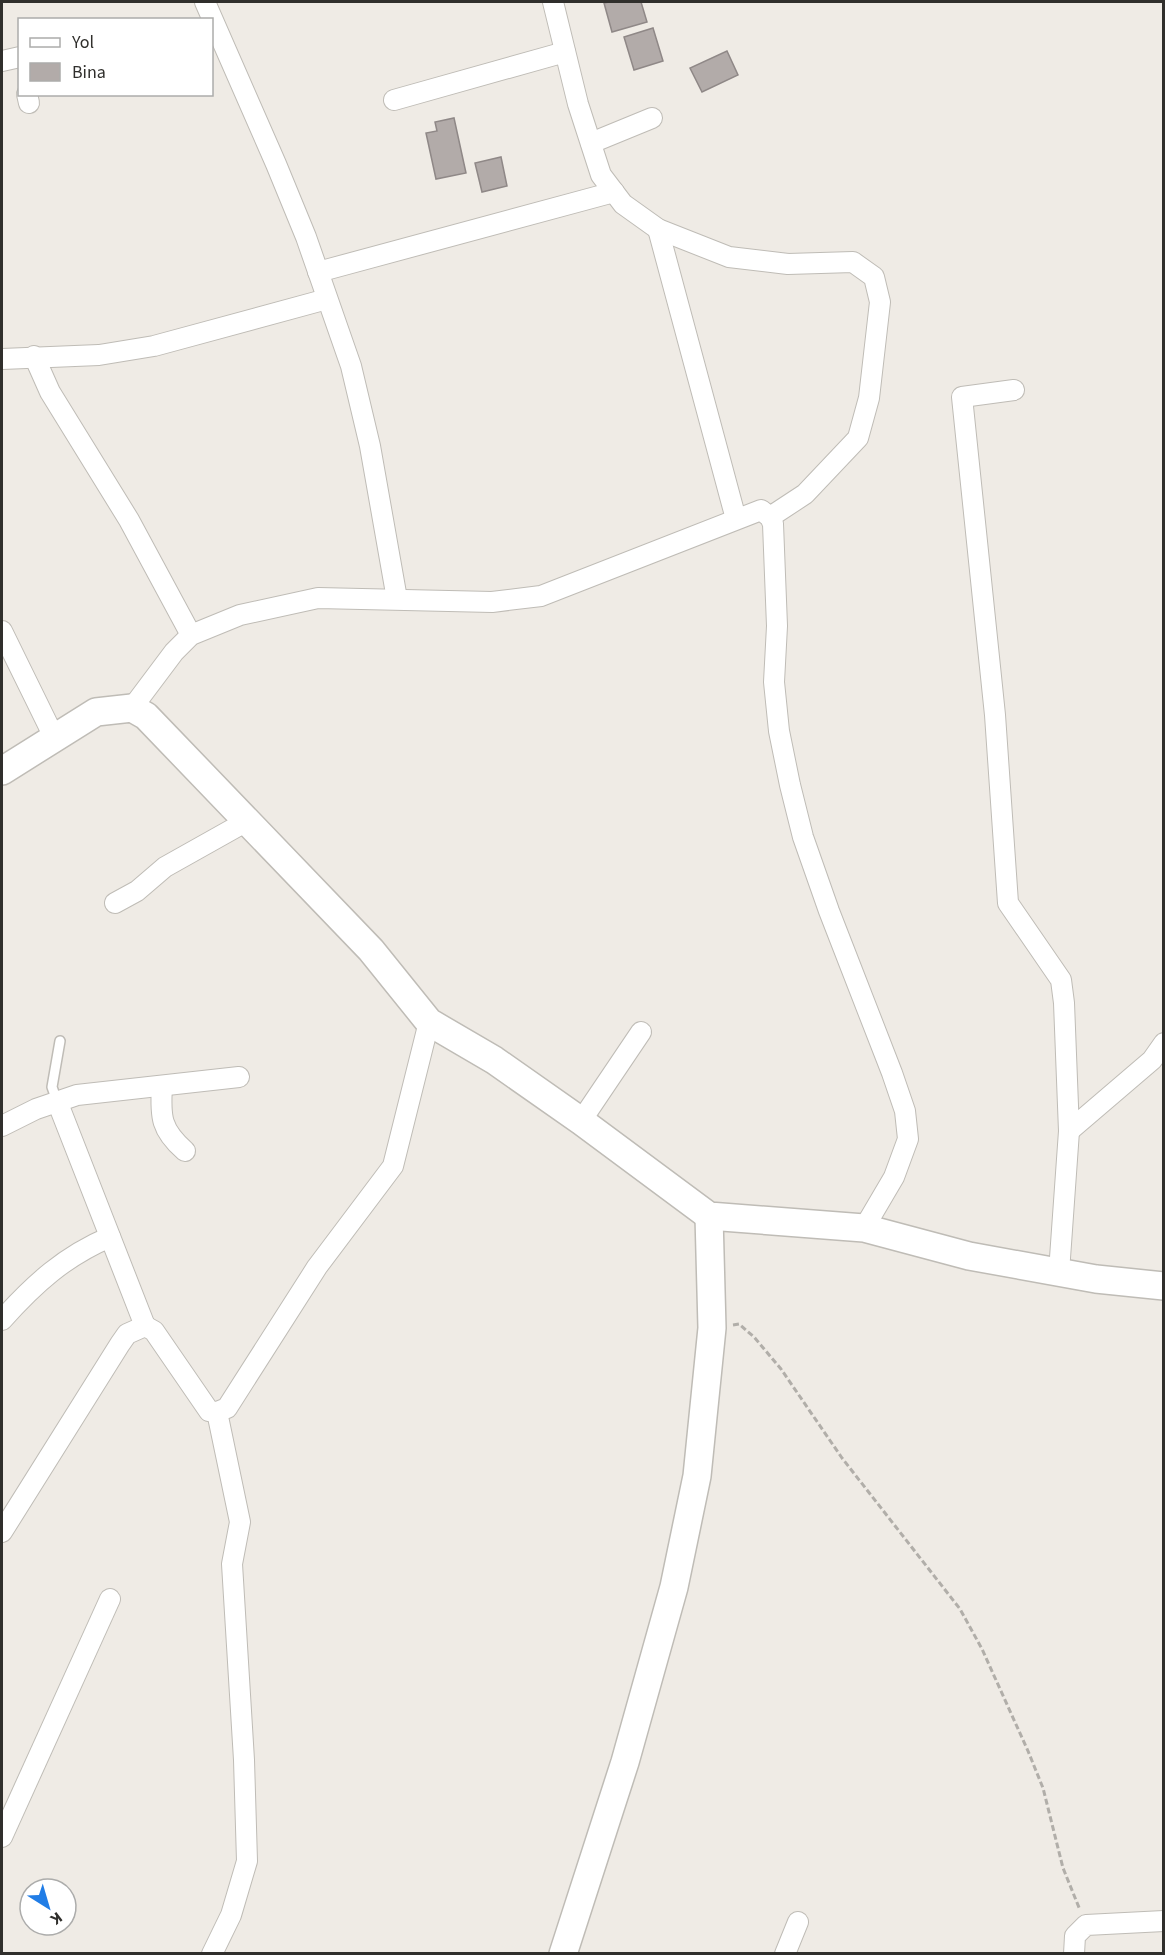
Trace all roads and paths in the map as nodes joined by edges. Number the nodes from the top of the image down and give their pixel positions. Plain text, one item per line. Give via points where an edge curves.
1 (205, 2) edge
2 (553, 2) edge
3 (211, 18) edge
4 (215, 29) edge
5 (565, 52) junction
6 (394, 100) dead end
7 (652, 118) dead end
8 (591, 143) junction
9 (614, 192) junction
10 (658, 229) junction
11 (318, 272) junction
12 (327, 299) junction
13 (34, 356) junction
14 (2, 359) edge
15 (1014, 390) dead end
16 (770, 517) junction
17 (736, 519) junction
18 (397, 599) junction
19 (2, 631) edge
20 (191, 635) junction
21 (132, 708) junction
22 (54, 737) junction
23 (2, 771) edge
24 (247, 821) junction
25 (115, 903) dead end
26 (429, 1022) junction
27 (641, 1032) dead end
28 (60, 1041) dead end
29 (1164, 1043) edge
30 (239, 1077) dead end
31 (162, 1086) junction
32 (57, 1101) junction
33 (581, 1121) junction
34 (2, 1126) edge
35 (1069, 1131) junction
36 (185, 1151) dead end
37 (709, 1216) junction
38 (864, 1228) junction
39 (110, 1237) junction
40 (1059, 1272) junction
41 (1164, 1286) edge
42 (2, 1320) edge
43 (146, 1326) junction
44 (712, 1328) junction
45 (217, 1412) junction
46 (2, 1532) edge
47 (110, 1599) dead end
48 (2, 1837) edge
49 (1164, 1920) edge
50 (798, 1922) dead end
51 (1086, 1925) junction
52 (212, 1953) edge
53 (563, 1953) edge
54 (785, 1953) edge
55 (1074, 1953) edge

1 - 3 street
2 - 5 street
4 - 11 street via 276,164
5 - 6 street
5 - 8 street
7 - 8 street
8 - 9 street via 601,175
9 - 10 street via 623,204
9 - 11 street
10 - 16 street via 729,257 788,264 853,262 874,277 880,302 869,398 858,438 805,494
10 - 17 street
11 - 12 street
12 - 13 street via 154,346 99,355
12 - 18 street via 351,366 370,446
13 - 14 street
13 - 20 street via 56,402 129,520
15 - 35 street via 962,397 995,716 1008,903 1061,980
16 - 17 street via 761,510
16 - 38 street via 777,626 774,682 790,785 829,911 905,1111 908,1139 894,1178
17 - 18 street via 541,596 492,602
18 - 20 street via 318,598 240,615
19 - 22 street
20 - 21 street
21 - 22 street via 96,712
21 - 24 street via 146,716
22 - 23 street
24 - 25 street via 165,867 137,891
24 - 26 street via 371,950
26 - 33 street via 494,1060
26 - 45 street via 393,1166 317,1267 227,1408
27 - 33 street
28 - 32 lane via 52,1087
29 - 35 street via 1152,1060
30 - 31 street
31 - 32 street via 77,1095
31 - 36 street via 163,1126
32 - 34 street
32 - 39 street
33 - 37 street
35 - 40 street
37 - 38 street
37 - 44 street
38 - 40 street via 969,1256
39 - 42 street via 78,1252 45,1275
39 - 43 street
40 - 41 street
43 - 45 street via 169,1350 209,1411
43 - 46 street via 127,1334 120,1344
44 - 51 path via 739,1324 754,1337 782,1369 842,1458 960,1609 982,1649 1043,1788 1063,1868
44 - 53 street via 697,1476 674,1587 625,1762
45 - 52 street via 240,1522 232,1564 247,1861 231,1915
47 - 48 street
49 - 51 street
50 - 54 street
51 - 55 street via 1075,1936

